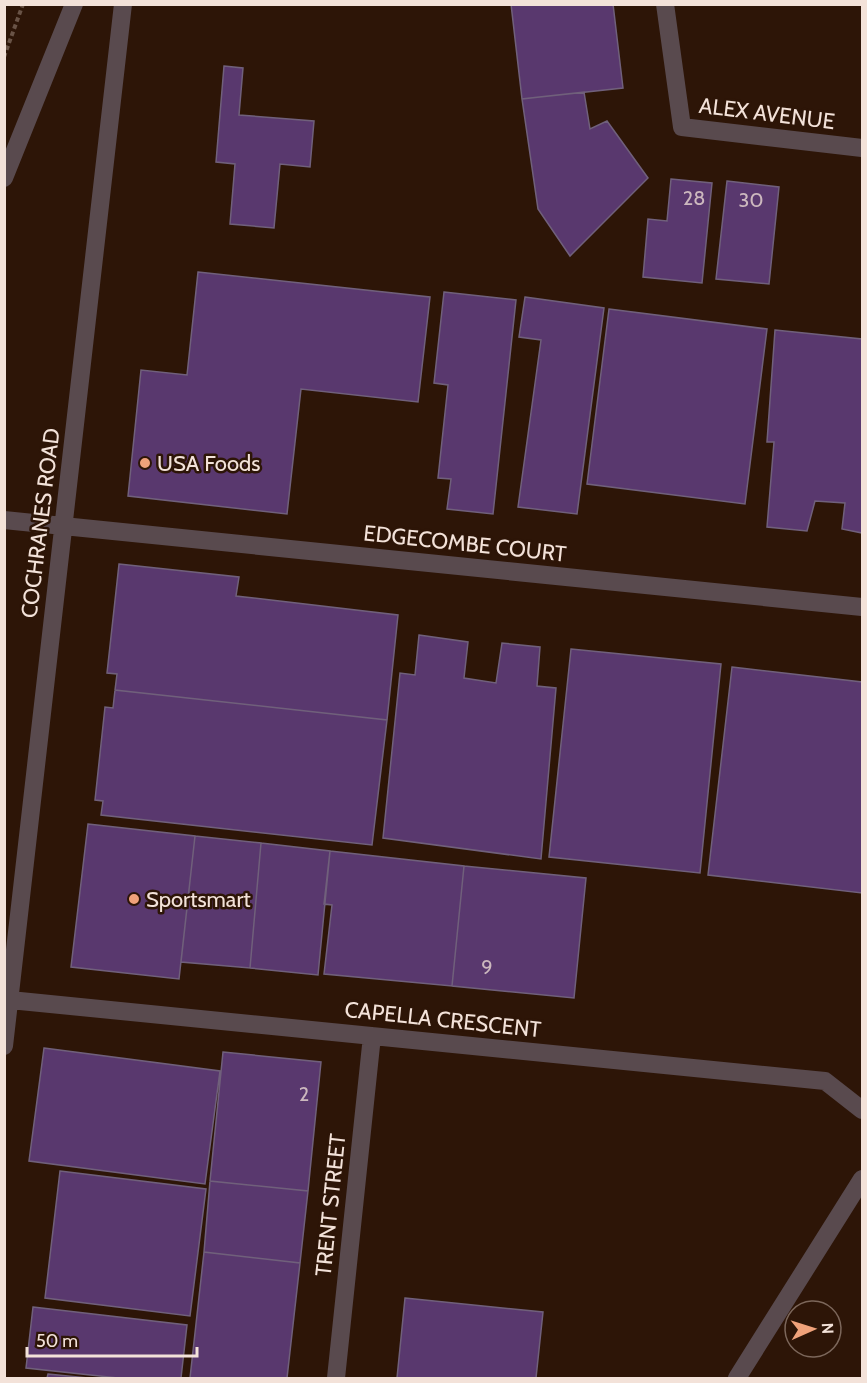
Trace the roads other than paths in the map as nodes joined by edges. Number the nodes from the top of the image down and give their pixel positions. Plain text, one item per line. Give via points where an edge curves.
1 (74, 4) edge
2 (123, 4) edge
3 (665, 4) edge
4 (862, 148) edge
5 (4, 178) edge
6 (4, 520) edge
7 (63, 526) junction
8 (862, 607) edge
9 (10, 1000) junction
10 (372, 1036) junction
11 (4, 1046) edge
12 (862, 1110) edge
13 (862, 1179) edge
14 (336, 1378) edge
15 (737, 1378) edge

1 - 5 street
2 - 7 street, COCHRANES ROAD
3 - 4 street, ALEX AVENUE via 682,127
6 - 7 street, EDGECOMBE COURT
7 - 8 street, EDGECOMBE COURT
7 - 9 street, COCHRANES ROAD
9 - 10 street, CAPELLA CRESCENT
9 - 11 street, COCHRANES ROAD
10 - 12 street, CAPELLA CRESCENT via 825,1081
10 - 14 street, TRENT STREET
13 - 15 street

